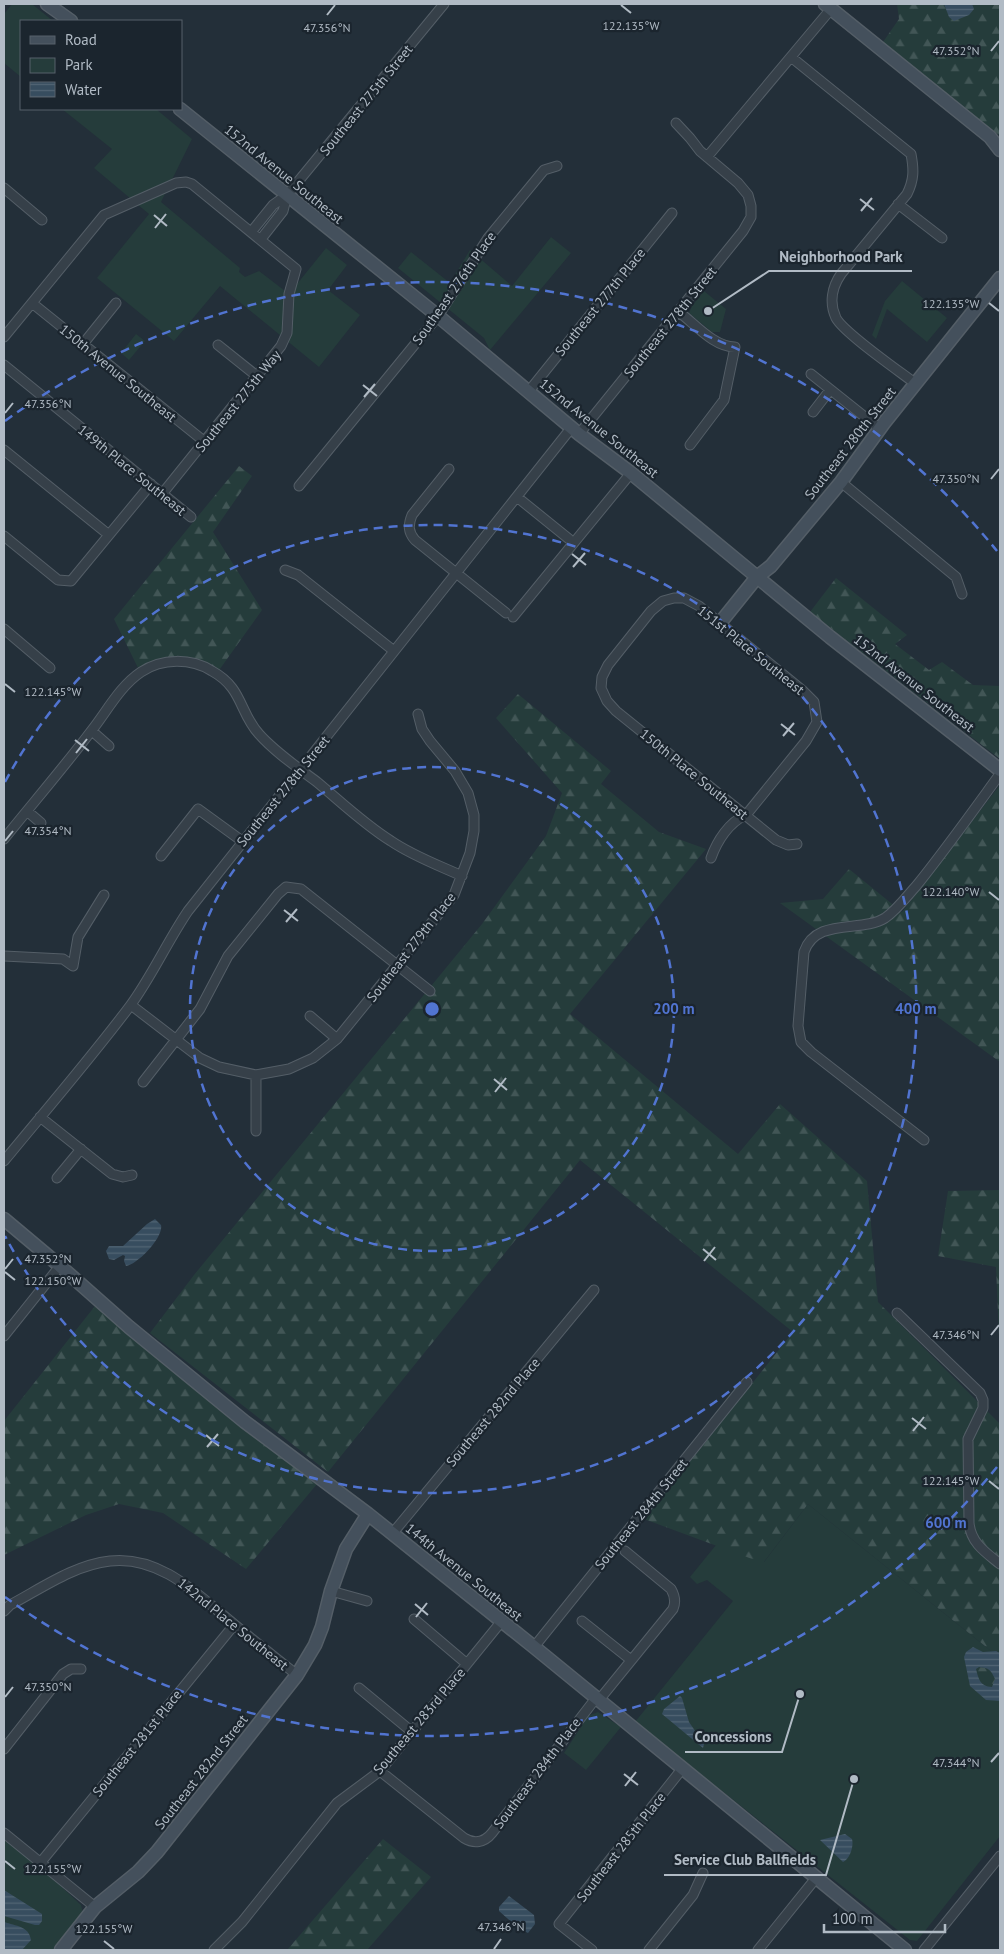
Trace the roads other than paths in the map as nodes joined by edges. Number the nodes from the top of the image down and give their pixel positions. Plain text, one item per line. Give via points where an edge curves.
1 (47, 4) edge
2 (444, 4) edge
3 (828, 6) edge
4 (69, 20) edge
5 (791, 57) junction
6 (181, 110) edge
7 (676, 123) dead end
8 (1000, 150) edge
9 (707, 158) junction
10 (557, 166) dead end
11 (4, 188) edge
12 (287, 195) junction
13 (898, 204) junction
14 (672, 213) dead end
15 (42, 220) dead end
16 (252, 231) junction
17 (942, 238) dead end
18 (261, 239) junction
19 (1000, 278) edge
20 (32, 302) junction
21 (116, 303) dead end
22 (679, 312) junction
23 (438, 316) junction
24 (4, 337) edge
25 (83, 344) junction
26 (218, 345) dead end
27 (4, 365) edge
28 (811, 374) dead end
29 (258, 377) junction
30 (916, 384) junction
31 (830, 390) junction
32 (529, 391) junction
33 (813, 412) dead end
34 (880, 429) junction
35 (576, 430) junction
36 (205, 442) junction
37 (690, 444) dead end
38 (4, 450) edge
39 (449, 469) dead end
40 (631, 473) junction
41 (842, 482) junction
42 (151, 484) junction
43 (299, 486) dead end
44 (162, 494) junction
45 (517, 497) junction
46 (191, 517) dead end
47 (109, 535) junction
48 (4, 536) edge
49 (569, 539) dead end
50 (285, 570) dead end
51 (456, 573) junction
52 (757, 577) junction
53 (962, 594) dead end
54 (720, 623) junction
55 (4, 629) edge
56 (394, 651) junction
57 (50, 668) dead end
58 (601, 688) joint
59 (418, 714) dead end
60 (92, 731) junction
61 (109, 746) dead end
62 (300, 769) junction
63 (1000, 770) edge
64 (1000, 774) edge
65 (26, 811) junction
66 (746, 815) junction
67 (41, 823) dead end
68 (4, 839) edge
69 (242, 841) junction
70 (797, 844) dead end
71 (161, 856) dead end
72 (711, 858) dead end
73 (462, 876) junction
74 (104, 895) dead end
75 (4, 956) edge
76 (398, 966) junction
77 (430, 991) dead end
78 (131, 1005) junction
79 (310, 1016) dead end
80 (337, 1039) junction
81 (176, 1040) junction
82 (256, 1075) junction
83 (143, 1082) dead end
84 (40, 1117) junction
85 (256, 1130) dead end
86 (924, 1140) dead end
87 (81, 1149) junction
88 (4, 1161) edge
89 (132, 1175) dead end
90 (58, 1178) dead end
91 (4, 1219) edge
92 (60, 1266) junction
93 (594, 1290) dead end
94 (897, 1314) dead end
95 (4, 1336) edge
96 (748, 1382) dead end
97 (368, 1514) junction
98 (392, 1534) junction
99 (624, 1551) dead end
100 (1000, 1564) edge
101 (330, 1591) junction
102 (367, 1600) dead end
103 (4, 1611) edge
104 (414, 1619) dead end
105 (582, 1621) dead end
106 (501, 1622) junction
107 (234, 1625) junction
108 (534, 1647) junction
109 (631, 1660) junction
110 (467, 1664) junction
111 (82, 1669) dead end
112 (297, 1675) junction
113 (359, 1688) dead end
114 (597, 1699) junction
115 (411, 1731) junction
116 (4, 1749) edge
117 (682, 1769) junction
118 (380, 1771) junction
119 (4, 1833) edge
120 (1000, 1856) edge
121 (41, 1862) junction
122 (703, 1873) dead end
123 (816, 1878) junction
124 (95, 1907) junction
125 (61, 1950) edge
126 (214, 1950) edge
127 (592, 1950) edge
128 (649, 1950) edge
129 (758, 1950) edge
130 (905, 1950) edge
131 (924, 1950) edge

1 - 4 street
2 - 12 street, Southeast 275th Street
3 - 5 street
3 - 8 street via 990,137
5 - 9 street
5 - 13 street via 911,154 912,183
6 - 12 street, 152nd Avenue Southeast
7 - 9 street
9 - 22 street, Southeast 278th Street via 748,195 751,217
10 - 23 street, Southeast 276th Place via 544,170 488,238
11 - 15 street
12 - 16 street, Southeast 275th Street via 273,205
12 - 18 street, Southeast 275th Street via 283,211
12 - 23 street, 152nd Avenue Southeast
13 - 17 street
13 - 30 street via 841,274 832,301 842,326
14 - 32 street, Southeast 277th Place
16 - 18 street
16 - 20 street via 192,184 176,183 104,215
18 - 29 street, Southeast 275th Way via 296,269 289,294 287,333
19 - 30 street, Southeast 280th Street
20 - 24 street
20 - 25 street, 150th Avenue Southeast
21 - 25 street
22 - 35 street, Southeast 278th Street
22 - 37 street via 718,343 735,347 724,400
23 - 32 street, 152nd Avenue Southeast
23 - 43 street, Southeast 276th Place
25 - 36 street, 150th Avenue Southeast
26 - 29 street
27 - 42 street, 149th Place Southeast
28 - 31 street
29 - 36 street, Southeast 275th Way
30 - 34 street, Southeast 280th Street
31 - 33 street
31 - 34 street
32 - 35 street, 152nd Avenue Southeast
34 - 41 street, Southeast 280th Street
35 - 40 street, 152nd Avenue Southeast
35 - 45 street, Southeast 278th Street
36 - 44 street, Southeast 275th Way
38 - 47 street
39 - 51 street via 412,515 409,527 415,540
40 - 51 street via 509,615
40 - 52 street, 152nd Avenue Southeast
41 - 52 street, Southeast 280th Street via 772,566
41 - 53 street via 956,577
42 - 44 street, 149th Place Southeast
42 - 47 street
44 - 46 street, 149th Place Southeast
45 - 49 street
45 - 51 street, Southeast 278th Street
47 - 48 street via 74,578 66,582 58,580
50 - 56 street via 298,575
51 - 56 street, Southeast 278th Street
52 - 54 street, Southeast 280th Street
52 - 63 street, 152nd Avenue Southeast
54 - 58 street, 151st Place Southeast via 684,598 663,601 651,611 608,665
54 - 66 street, 151st Place Southeast via 802,690 814,702 817,715 817,722 806,741
55 - 57 street
56 - 62 street, Southeast 278th Street
58 - 66 street, 150th Place Southeast via 616,711
59 - 73 street, Southeast 279th Place via 422,729 468,793 474,815 470,853
60 - 61 street
60 - 62 street via 125,686 140,672 165,662 182,661 217,673 232,685 258,733
60 - 65 street
62 - 69 street, Southeast 278th Street
62 - 73 street via 389,840
64 - 86 street via 900,905 884,918 870,923 834,927 806,946 798,1026 801,1042
65 - 67 street
65 - 68 street
66 - 70 street, 150th Place Southeast via 779,842
66 - 72 street via 736,819 715,847
69 - 71 street via 198,809
69 - 78 street, Southeast 278th Street via 173,932 160,960
73 - 76 street, Southeast 279th Place via 454,895
74 - 75 street via 78,937 73,966 63,959
76 - 77 street
76 - 80 street, Southeast 279th Place
76 - 81 street via 302,889 286,887 228,956 211,990
78 - 81 street
78 - 84 street, Southeast 278th Street
79 - 80 street
80 - 82 street, Southeast 279th Place via 313,1058 289,1069
81 - 82 street via 219,1067
81 - 83 street
82 - 85 street
84 - 87 street
84 - 88 street, Southeast 278th Street
87 - 89 street via 112,1174
87 - 90 street
91 - 92 street, 144th Avenue Southeast
92 - 95 street
92 - 97 street, 144th Avenue Southeast via 128,1327 245,1422
93 - 98 street, Southeast 282nd Place
94 - 100 street via 980,1393 983,1400 983,1408 968,1439 968,1523 977,1544
96 - 108 street, Southeast 284th Street
97 - 98 street, 144th Avenue Southeast
97 - 101 street, Southeast 282nd Street via 346,1549
98 - 106 street, 144th Avenue Southeast
99 - 109 street, Southeast 284th Place via 671,1589 675,1598 673,1609
101 - 102 street
101 - 112 street, Southeast 282nd Street via 322,1627
103 - 107 street, 142nd Place Southeast via 72,1572 111,1560 149,1566 179,1579
104 - 110 street
105 - 109 street
106 - 108 street, 144th Avenue Southeast
106 - 110 street, Southeast 283rd Place
107 - 112 street, 142nd Place Southeast
107 - 121 street, Southeast 281st Place
108 - 114 street, 144th Avenue Southeast
109 - 114 street, Southeast 284th Place
110 - 115 street, Southeast 283rd Place
111 - 116 street via 71,1669 63,1674
112 - 124 street, Southeast 282nd Street via 157,1852
113 - 115 street
114 - 117 street, 144th Avenue Southeast
114 - 118 street, Southeast 284th Place via 482,1841 464,1838
115 - 118 street, Southeast 283rd Place
117 - 123 street, 144th Avenue Southeast
117 - 127 street, Southeast 285th Place via 559,1924
118 - 126 street, Southeast 283rd Place via 337,1803 242,1922
119 - 121 street
120 - 131 street
121 - 124 street
122 - 128 street via 693,1896
123 - 129 street
123 - 130 street, 144th Avenue Southeast
124 - 125 street, Southeast 282nd Street

